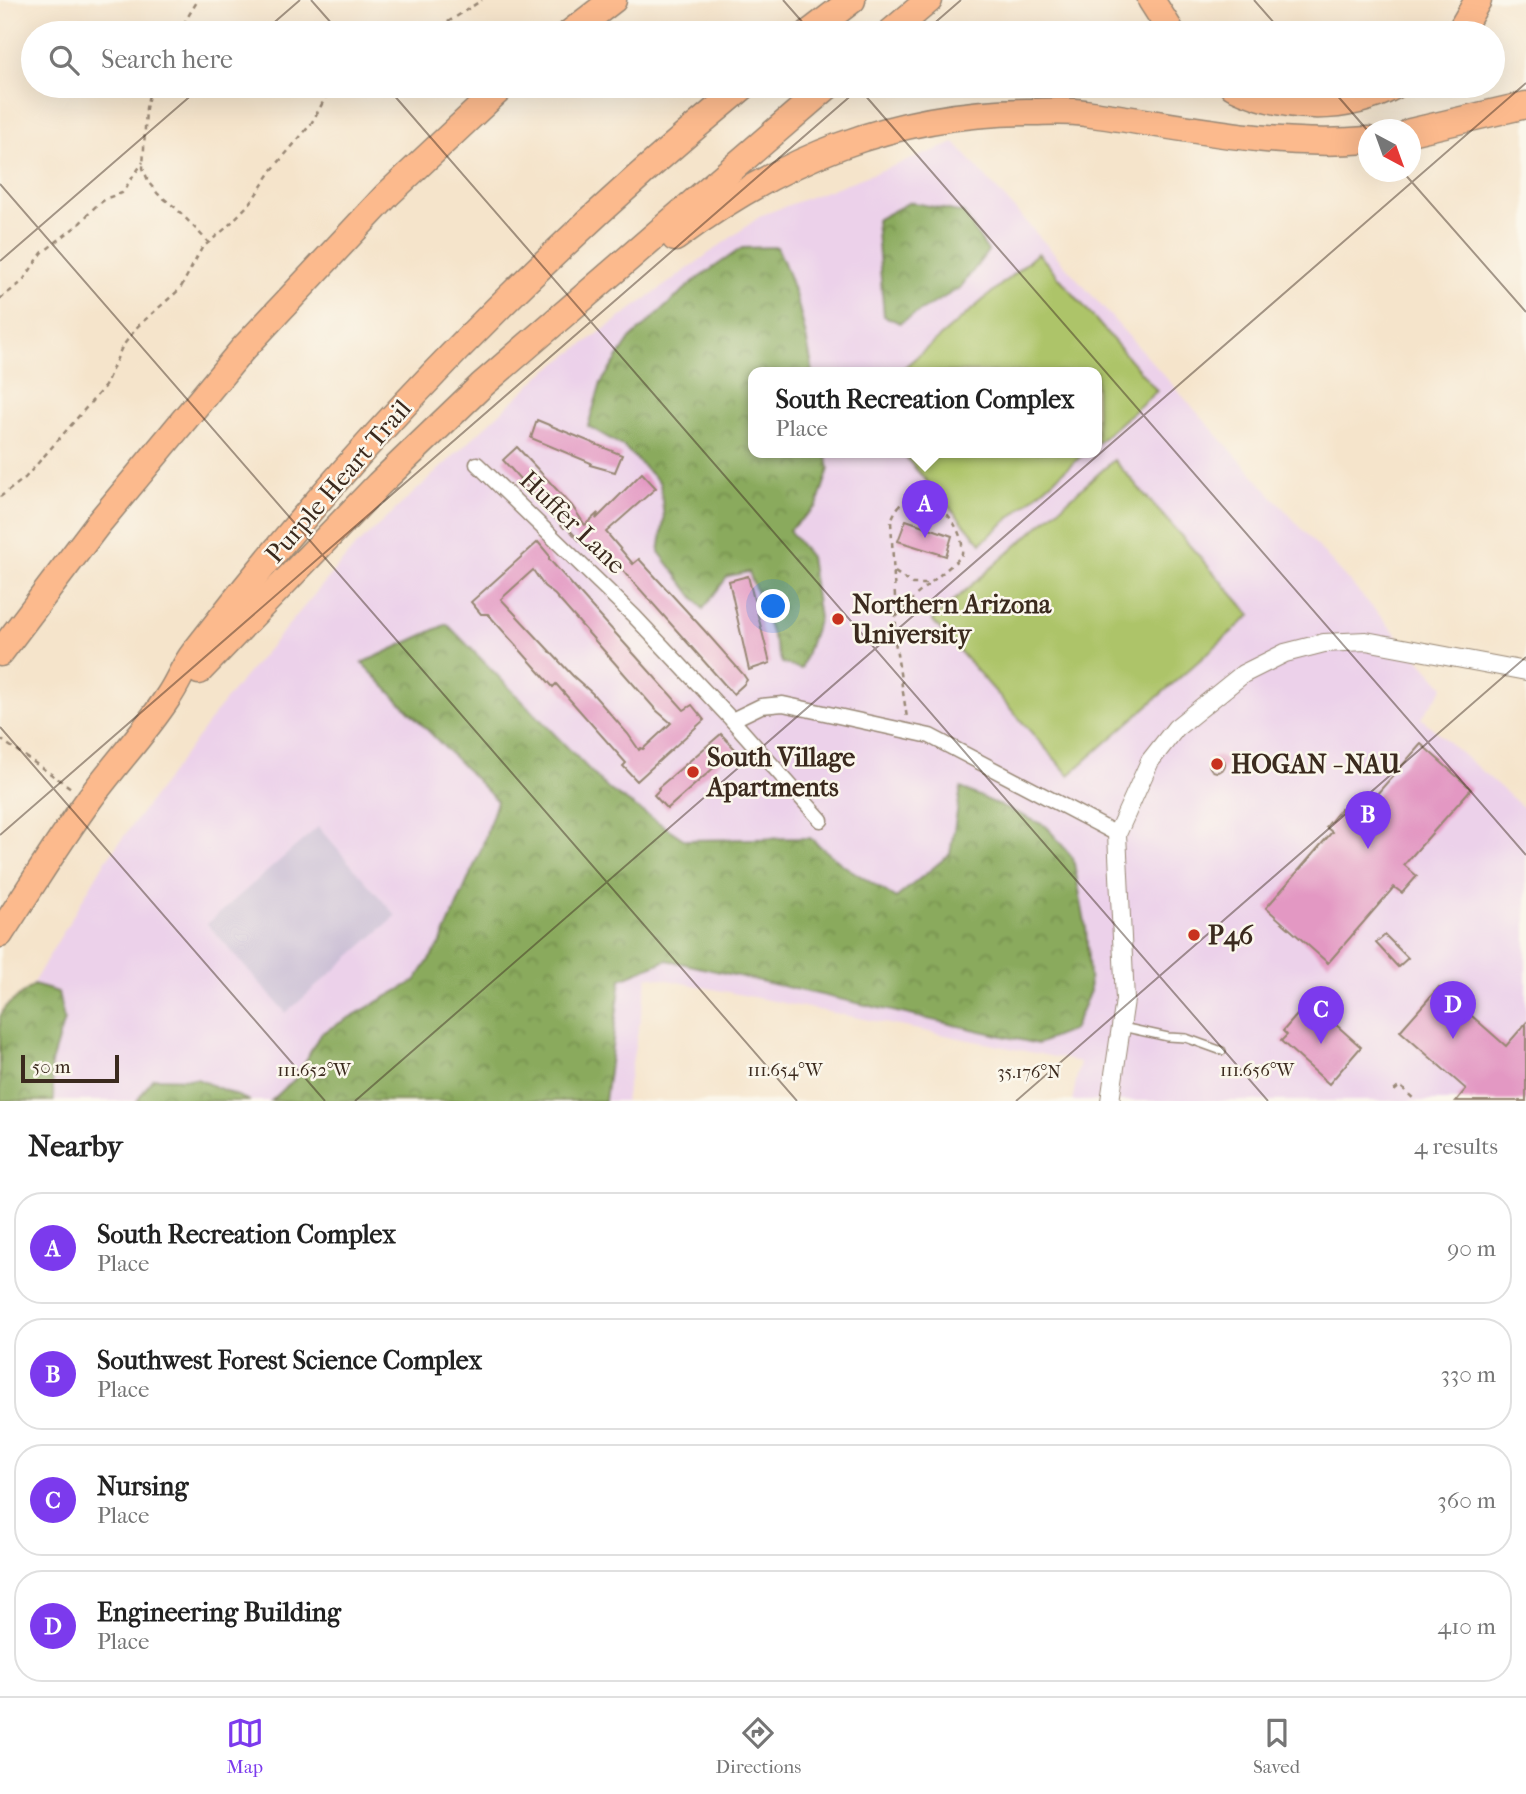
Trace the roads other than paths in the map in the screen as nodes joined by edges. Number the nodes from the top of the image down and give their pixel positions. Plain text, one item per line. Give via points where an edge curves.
1 (587, 0) edge
2 (613, 0) edge
3 (852, 0) edge
4 (929, 0) edge
5 (1151, 0) edge
6 (1478, 0) edge
7 (567, 21) edge
8 (586, 21) edge
9 (825, 21) edge
10 (904, 21) edge
11 (1164, 21) edge
12 (1466, 21) edge
13 (490, 98) edge
14 (729, 98) edge
15 (814, 98) edge
16 (1265, 98) edge
17 (1363, 98) edge
18 (1526, 105) edge
19 (1421, 129) edge
20 (1358, 140) edge
21 (556, 321) junction
22 (477, 464) dead end
23 (0, 653) edge
24 (1526, 671) edge
25 (168, 697) junction
26 (732, 720) junction
27 (821, 820) dead end
28 (1118, 834) junction
29 (0, 934) edge
30 (1121, 1027) junction
31 (1222, 1051) dead end
32 (1110, 1101) edge

1 - 7 highway
2 - 8 highway
3 - 9 highway
4 - 10 highway
5 - 11 highway
6 - 12 highway
13 - 23 highway via 387,195 242,350
14 - 25 highway, Purple Heart Trail via 594,215 423,384 277,549 191,657
15 - 21 highway
16 - 17 highway via 1318,105
18 - 19 highway
20 - 21 highway via 1262,140 1081,112 1005,112 905,126 849,142 768,178
21 - 25 highway via 432,432 205,665
22 - 26 street, Huffer Lane via 634,616
24 - 28 street via 1366,641 1324,642 1285,653 1243,674 1176,729 1150,761
25 - 29 highway, Purple Heart Trail via 89,800
26 - 27 street, Huffer Lane
26 - 28 street via 761,706 783,704 930,736
28 - 30 street via 1125,1000
30 - 31 lane via 1186,1038
30 - 32 street

